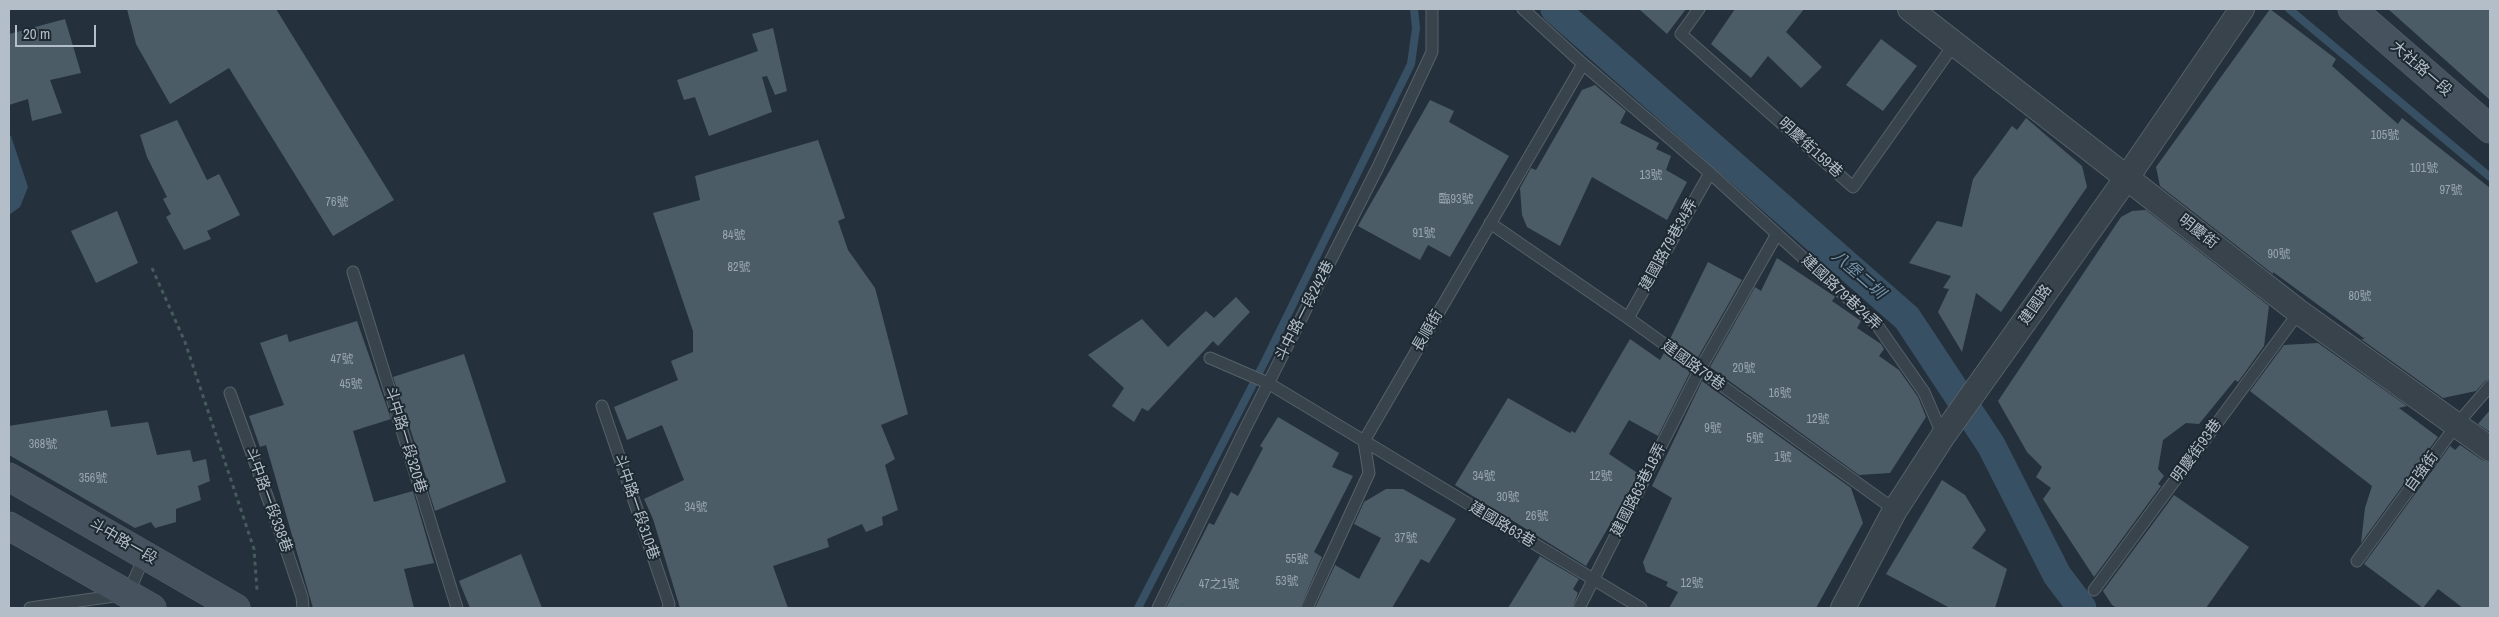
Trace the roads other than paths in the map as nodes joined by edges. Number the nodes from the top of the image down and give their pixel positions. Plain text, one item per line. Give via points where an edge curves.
1 (1432, 9) edge
2 (1523, 9) edge
3 (1699, 9) edge
4 (1910, 9) edge
5 (2242, 9) edge
6 (2352, 9) edge
7 (1955, 43) junction
8 (1583, 64) junction
9 (2490, 128) edge
10 (1710, 173) junction
11 (2128, 176) junction
12 (1490, 223) junction
13 (1777, 234) junction
14 (353, 272) dead end
15 (2299, 312) junction
16 (1628, 318) junction
17 (1210, 358) dead end
18 (1699, 371) junction
19 (1268, 383) junction
20 (2490, 386) edge
21 (230, 393) dead end
22 (602, 406) dead end
23 (2457, 424) junction
24 (1942, 436) junction
25 (1364, 441) junction
26 (2490, 449) edge
27 (9, 477) edge
28 (1895, 510) junction
29 (9, 526) edge
30 (145, 555) junction
31 (2357, 561) dead end
32 (1593, 580) junction
33 (2094, 590) dead end
34 (128, 594) junction
35 (247, 603) edge
36 (30, 608) edge
37 (152, 608) edge
38 (303, 608) edge
39 (457, 608) edge
40 (668, 608) edge
41 (1158, 608) edge
42 (1306, 608) edge
43 (1579, 608) edge
44 (1641, 608) edge
45 (1843, 608) edge

1 - 19 lane, 斗中路一段242巷 via 1432,52 1378,167
2 - 8 lane, 建國路79巷24弄
3 - 7 lane, 明慶街159巷 via 1681,34 1853,187
4 - 7 street, 明慶街
5 - 11 street, 建國路
6 - 9 main road, 大社路一段
7 - 11 street, 明慶街
8 - 10 lane, 建國路79巷24弄
8 - 12 lane, 長順街
10 - 13 lane, 建國路79巷24弄
10 - 16 lane, 建國路79巷34弄
11 - 15 street, 明慶街
11 - 24 street, 建國路
12 - 16 lane, 建國路79巷
12 - 25 lane, 長順街
13 - 18 lane
13 - 24 lane, 建國路79巷24弄 via 1877,325 1924,392
14 - 39 lane, 斗中路一段320巷
15 - 23 street, 明慶街
15 - 33 lane, 明慶街93巷
16 - 18 lane, 建國路79巷
17 - 19 lane, 建國路63巷
18 - 28 lane, 建國路79巷
18 - 32 lane, 建國路63巷18弄
19 - 25 lane, 建國路63巷
19 - 41 lane, 斗中路一段242巷
20 - 23 lane, 自強街
21 - 38 lane, 斗中路一段338巷 via 284,543
22 - 40 lane, 斗中路一段310巷
23 - 26 street, 明慶街
23 - 31 lane, 自強街
24 - 28 street, 建國路
25 - 32 lane, 建國路63巷
25 - 42 lane via 1369,473
27 - 30 main road, 斗中路一段
28 - 45 street, 建國路
29 - 34 main road
30 - 34 lane
30 - 35 main road, 斗中路一段
32 - 43 lane, 建國路63巷18弄
32 - 44 lane, 建國路63巷
34 - 36 lane
34 - 37 main road

